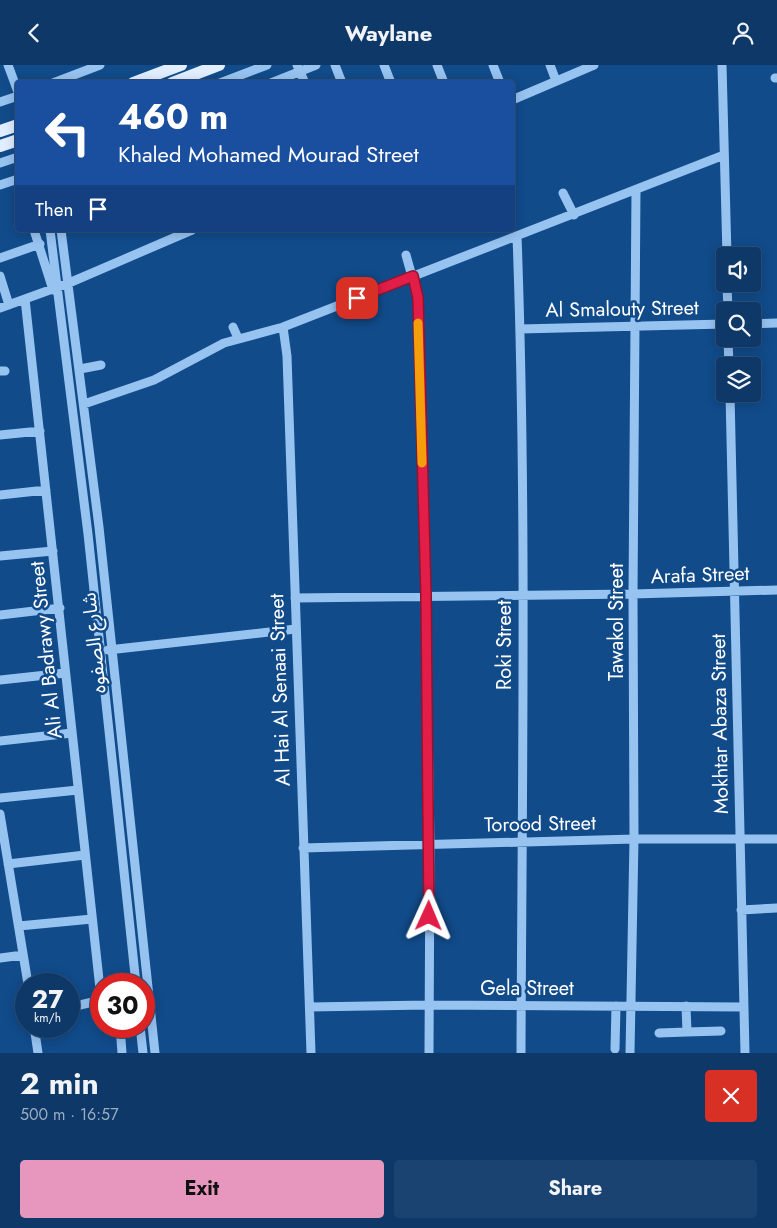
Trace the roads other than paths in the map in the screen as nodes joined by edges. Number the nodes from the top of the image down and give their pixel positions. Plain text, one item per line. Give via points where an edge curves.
1 (8, 65) edge
2 (100, 65) edge
3 (182, 65) edge
4 (219, 65) edge
5 (266, 65) edge
6 (316, 65) edge
7 (335, 65) edge
8 (384, 65) edge
9 (437, 65) edge
10 (493, 65) edge
11 (550, 65) edge
12 (594, 65) edge
13 (722, 65) edge
14 (298, 68) edge
15 (61, 80) edge
16 (142, 80) edge
17 (180, 80) edge
18 (228, 80) edge
19 (276, 80) edge
20 (304, 80) edge
21 (341, 80) edge
22 (390, 80) edge
23 (443, 80) edge
24 (499, 80) edge
25 (556, 81) junction
26 (15, 84) edge
27 (15, 97) edge
28 (515, 98) edge
29 (0, 102) edge
30 (15, 126) edge
31 (0, 131) edge
32 (15, 140) edge
33 (0, 146) edge
34 (724, 155) junction
35 (15, 158) edge
36 (0, 163) edge
37 (15, 181) edge
38 (0, 185) edge
39 (636, 191) junction
40 (563, 193) dead end
41 (574, 215) junction
42 (35, 232) edge
43 (50, 232) edge
44 (61, 232) edge
45 (187, 232) edge
46 (517, 236) junction
47 (40, 243) junction
48 (727, 247) edge
49 (406, 255) dead end
50 (0, 258) edge
51 (0, 276) edge
52 (413, 276) junction
53 (68, 283) junction
54 (56, 289) junction
55 (25, 299) junction
56 (4, 307) edge
57 (777, 323) edge
58 (716, 324) edge
59 (761, 324) edge
60 (233, 327) dead end
61 (283, 327) junction
62 (636, 327) junction
63 (520, 329) junction
64 (238, 338) junction
65 (101, 365) dead end
66 (80, 369) junction
67 (730, 402) edge
68 (84, 404) junction
69 (40, 431) junction
70 (0, 435) edge
71 (46, 490) junction
72 (0, 495) edge
73 (53, 551) junction
74 (0, 556) edge
75 (777, 590) edge
76 (734, 591) junction
77 (633, 594) junction
78 (426, 595) junction
79 (522, 595) junction
80 (295, 598) junction
81 (60, 608) junction
82 (0, 615) edge
83 (296, 629) junction
84 (112, 650) junction
85 (100, 651) junction
86 (65, 673) junction
87 (0, 680) edge
88 (72, 733) junction
89 (0, 741) edge
90 (78, 790) junction
91 (0, 798) edge
92 (0, 814) edge
93 (634, 839) junction
94 (777, 839) edge
95 (522, 841) junction
96 (740, 841) junction
97 (430, 844) junction
98 (303, 848) junction
99 (85, 855) junction
100 (8, 863) junction
101 (777, 908) edge
102 (741, 911) junction
103 (92, 919) junction
104 (19, 926) junction
105 (23, 955) junction
106 (0, 958) edge
107 (26, 973) edge
108 (98, 973) edge
109 (135, 973) edge
110 (90, 1002) edge
111 (80, 1005) dead end
112 (428, 1005) junction
113 (616, 1006) junction
114 (310, 1007) junction
115 (521, 1007) junction
116 (630, 1007) junction
117 (686, 1007) junction
118 (744, 1007) junction
119 (687, 1031) junction
120 (720, 1031) dead end
121 (659, 1033) dead end
122 (36, 1038) edge
123 (121, 1038) edge
124 (141, 1038) edge
125 (615, 1049) dead end
126 (38, 1053) edge
127 (122, 1053) edge
128 (143, 1053) edge
129 (155, 1053) edge
130 (310, 1053) edge
131 (429, 1053) edge
132 (521, 1053) edge
133 (630, 1053) edge
134 (745, 1053) edge

1 - 26 street
2 - 15 street
3 - 16 main road
4 - 17 main road
5 - 18 street
6 - 14 street
7 - 21 street
8 - 22 street
9 - 23 street
10 - 24 street
11 - 25 street
12 - 25 street
13 - 34 street
14 - 19 street
14 - 20 street
25 - 28 street
27 - 29 street
30 - 31 main road
32 - 33 main road
34 - 39 street
34 - 48 street
35 - 36 street
37 - 38 street
39 - 41 street
39 - 62 street, Tawakol Street
40 - 41 street
41 - 46 street
42 - 47 street
43 - 54 street, شارع الصفوه
44 - 53 street, شارع الصفوه
45 - 53 street
46 - 52 street
46 - 63 street, Roki Street
47 - 50 street
47 - 54 street
49 - 52 street
51 - 56 street
52 - 61 street
52 - 78 street via 418,298
53 - 54 street
53 - 66 street, شارع الصفوه
54 - 55 street
54 - 85 street, شارع الصفوه
55 - 56 street
55 - 69 street, Ali Al Badrawy Street
57 - 59 street
58 - 62 street, Al Smalouty Street
60 - 64 street
61 - 64 street
61 - 80 street, Al Hai Al Senaai Street via 287,356
62 - 63 street, Al Smalouty Street
62 - 77 street, Tawakol Street
63 - 79 street, Roki Street
64 - 68 street via 210,349 154,380
65 - 66 street
66 - 68 street, شارع الصفوه
67 - 76 street, Mokhtar Abaza Street
68 - 84 street, شارع الصفوه
69 - 70 street
69 - 71 street, Ali Al Badrawy Street
71 - 72 street
71 - 73 street, Ali Al Badrawy Street
73 - 74 street
73 - 81 street, Ali Al Badrawy Street
75 - 76 street, Arafa Street
76 - 77 street, Arafa Street
76 - 96 street, Mokhtar Abaza Street
77 - 79 street, Arafa Street
77 - 93 street, Tawakol Street
78 - 79 street, Arafa Street
78 - 80 street, Arafa Street
78 - 97 street
79 - 95 street, Roki Street
80 - 83 street, Al Hai Al Senaai Street
81 - 82 street
81 - 86 street, Ali Al Badrawy Street
83 - 84 street
83 - 98 street, Al Hai Al Senaai Street
84 - 85 street
84 - 129 street, شارع الصفوه
85 - 109 street, شارع الصفوه
86 - 87 street
86 - 88 street, Ali Al Badrawy Street
88 - 89 street
88 - 90 street, Ali Al Badrawy Street
90 - 91 street
90 - 99 street, Ali Al Badrawy Street
92 - 100 street
93 - 95 street, Torood Street
93 - 96 street, Torood Street
93 - 116 street, Tawakol Street
94 - 96 street, Torood Street
95 - 97 street, Torood Street
95 - 115 street, Roki Street
96 - 102 street, Mokhtar Abaza Street
97 - 98 street, Torood Street
97 - 112 street
98 - 114 street, Al Hai Al Senaai Street
99 - 100 street
99 - 103 street, Ali Al Badrawy Street
100 - 104 street
101 - 102 street
102 - 118 street, Mokhtar Abaza Street
103 - 104 street
103 - 108 street, Ali Al Badrawy Street
104 - 105 street
105 - 106 street
105 - 107 street
110 - 111 street
112 - 114 street, Gela Street
112 - 115 street, Gela Street
112 - 131 street
113 - 115 street, Gela Street
113 - 116 street, Gela Street
113 - 125 street
114 - 130 street, Al Hai Al Senaai Street
115 - 132 street, Roki Street
116 - 117 street, Gela Street
116 - 133 street, Tawakol Street
117 - 118 street, Gela Street
117 - 119 street
118 - 134 street, Mokhtar Abaza Street
119 - 120 street
119 - 121 street
122 - 126 street
123 - 127 street
124 - 128 street

